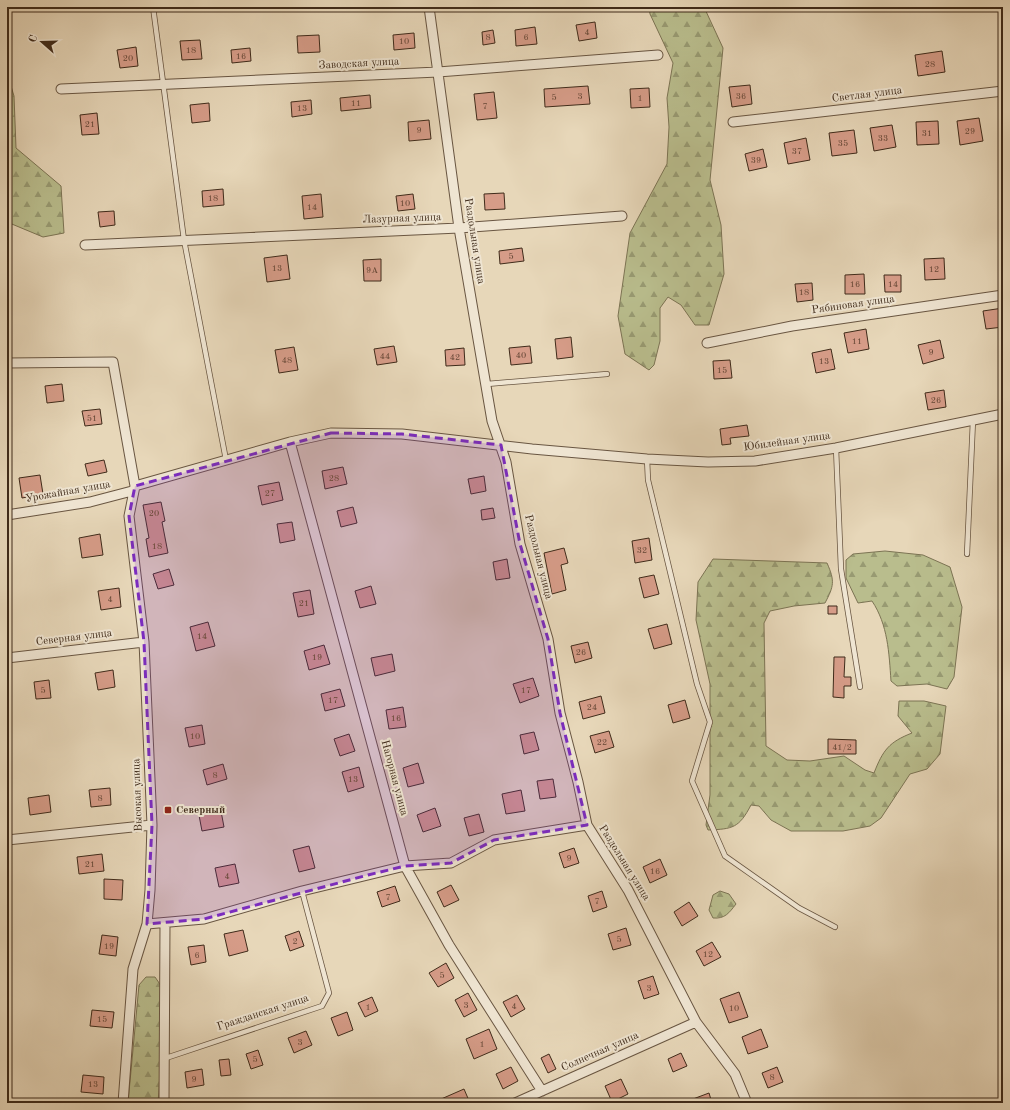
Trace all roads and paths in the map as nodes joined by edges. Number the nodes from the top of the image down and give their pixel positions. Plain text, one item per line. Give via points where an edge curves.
1 (154, 7) edge
2 (429, 7) edge
3 (658, 55) dead end
4 (438, 72) junction
5 (163, 84) junction
6 (61, 89) dead end
7 (1003, 91) edge
8 (733, 122) dead end
9 (622, 216) dead end
10 (459, 228) junction
11 (184, 240) junction
12 (85, 245) dead end
13 (1003, 295) edge
14 (707, 343) dead end
15 (7, 363) edge
16 (607, 374) dead end
17 (487, 384) junction
18 (1003, 414) edge
19 (973, 420) junction
20 (290, 442) junction
21 (500, 445) junction
22 (836, 448) junction
23 (647, 459) junction
24 (226, 460) junction
25 (134, 489) junction
26 (7, 515) edge
27 (967, 554) dead end
28 (144, 642) junction
29 (7, 658) edge
30 (860, 687) dead end
31 (152, 825) junction
32 (586, 826) junction
33 (7, 840) edge
34 (405, 866) junction
35 (302, 891) junction
36 (147, 924) junction
37 (165, 924) junction
38 (834, 927) dead end
39 (696, 1022) junction
40 (166, 1058) junction
41 (542, 1091) junction
42 (123, 1103) edge
43 (164, 1103) edge
44 (515, 1103) edge
45 (747, 1103) edge

1 - 5 lane
2 - 4 street, Раздольная улица
3 - 4 street, Заводская улица
4 - 5 street, Заводская улица
4 - 10 street, Раздольная улица
5 - 6 street, Заводская улица
5 - 11 lane
7 - 8 street, Светлая улица
9 - 10 street, Лазурная улица
10 - 11 street, Лазурная улица
10 - 17 street, Раздольная улица
11 - 12 street, Лазурная улица
11 - 24 lane
13 - 14 street, Рябиновая улица via 792,326
15 - 25 street, Высокая улица via 113,362
16 - 17 lane
17 - 21 street, Раздольная улица via 492,421
18 - 19 street, Юбилейная улица
19 - 22 street, Юбилейная улица
19 - 27 lane
20 - 21 street, Юбилейная улица via 331,434 362,432
20 - 24 street, Урожайная улица
20 - 34 street, Нагорная улица
21 - 23 street, Юбилейная улица
21 - 32 street, Раздольная улица via 506,462 520,544 548,639 560,713 578,782
22 - 23 street, Юбилейная улица via 755,461
22 - 30 lane via 841,570
23 - 38 lane via 650,487 697,684 710,722 692,781 725,856 799,908
24 - 25 street, Урожайная улица
25 - 26 street, Урожайная улица via 90,502
25 - 28 street, Высокая улица via 129,516
28 - 29 street, Северная улица
28 - 31 street, Высокая улица
31 - 33 street
31 - 36 street, Высокая улица
32 - 34 street via 494,840 451,863
32 - 39 street, Раздольная улица via 628,890
34 - 35 street
34 - 41 street, Нагорная улица via 449,945
35 - 37 street via 204,919
35 - 40 lane, Гражданская улица via 329,993 322,1006
36 - 37 street
36 - 42 street, Высокая улица via 134,969
37 - 40 street
39 - 41 street, Солнечная улица
39 - 45 street, Раздольная улица via 735,1074
40 - 43 street
41 - 44 street, Солнечная улица

